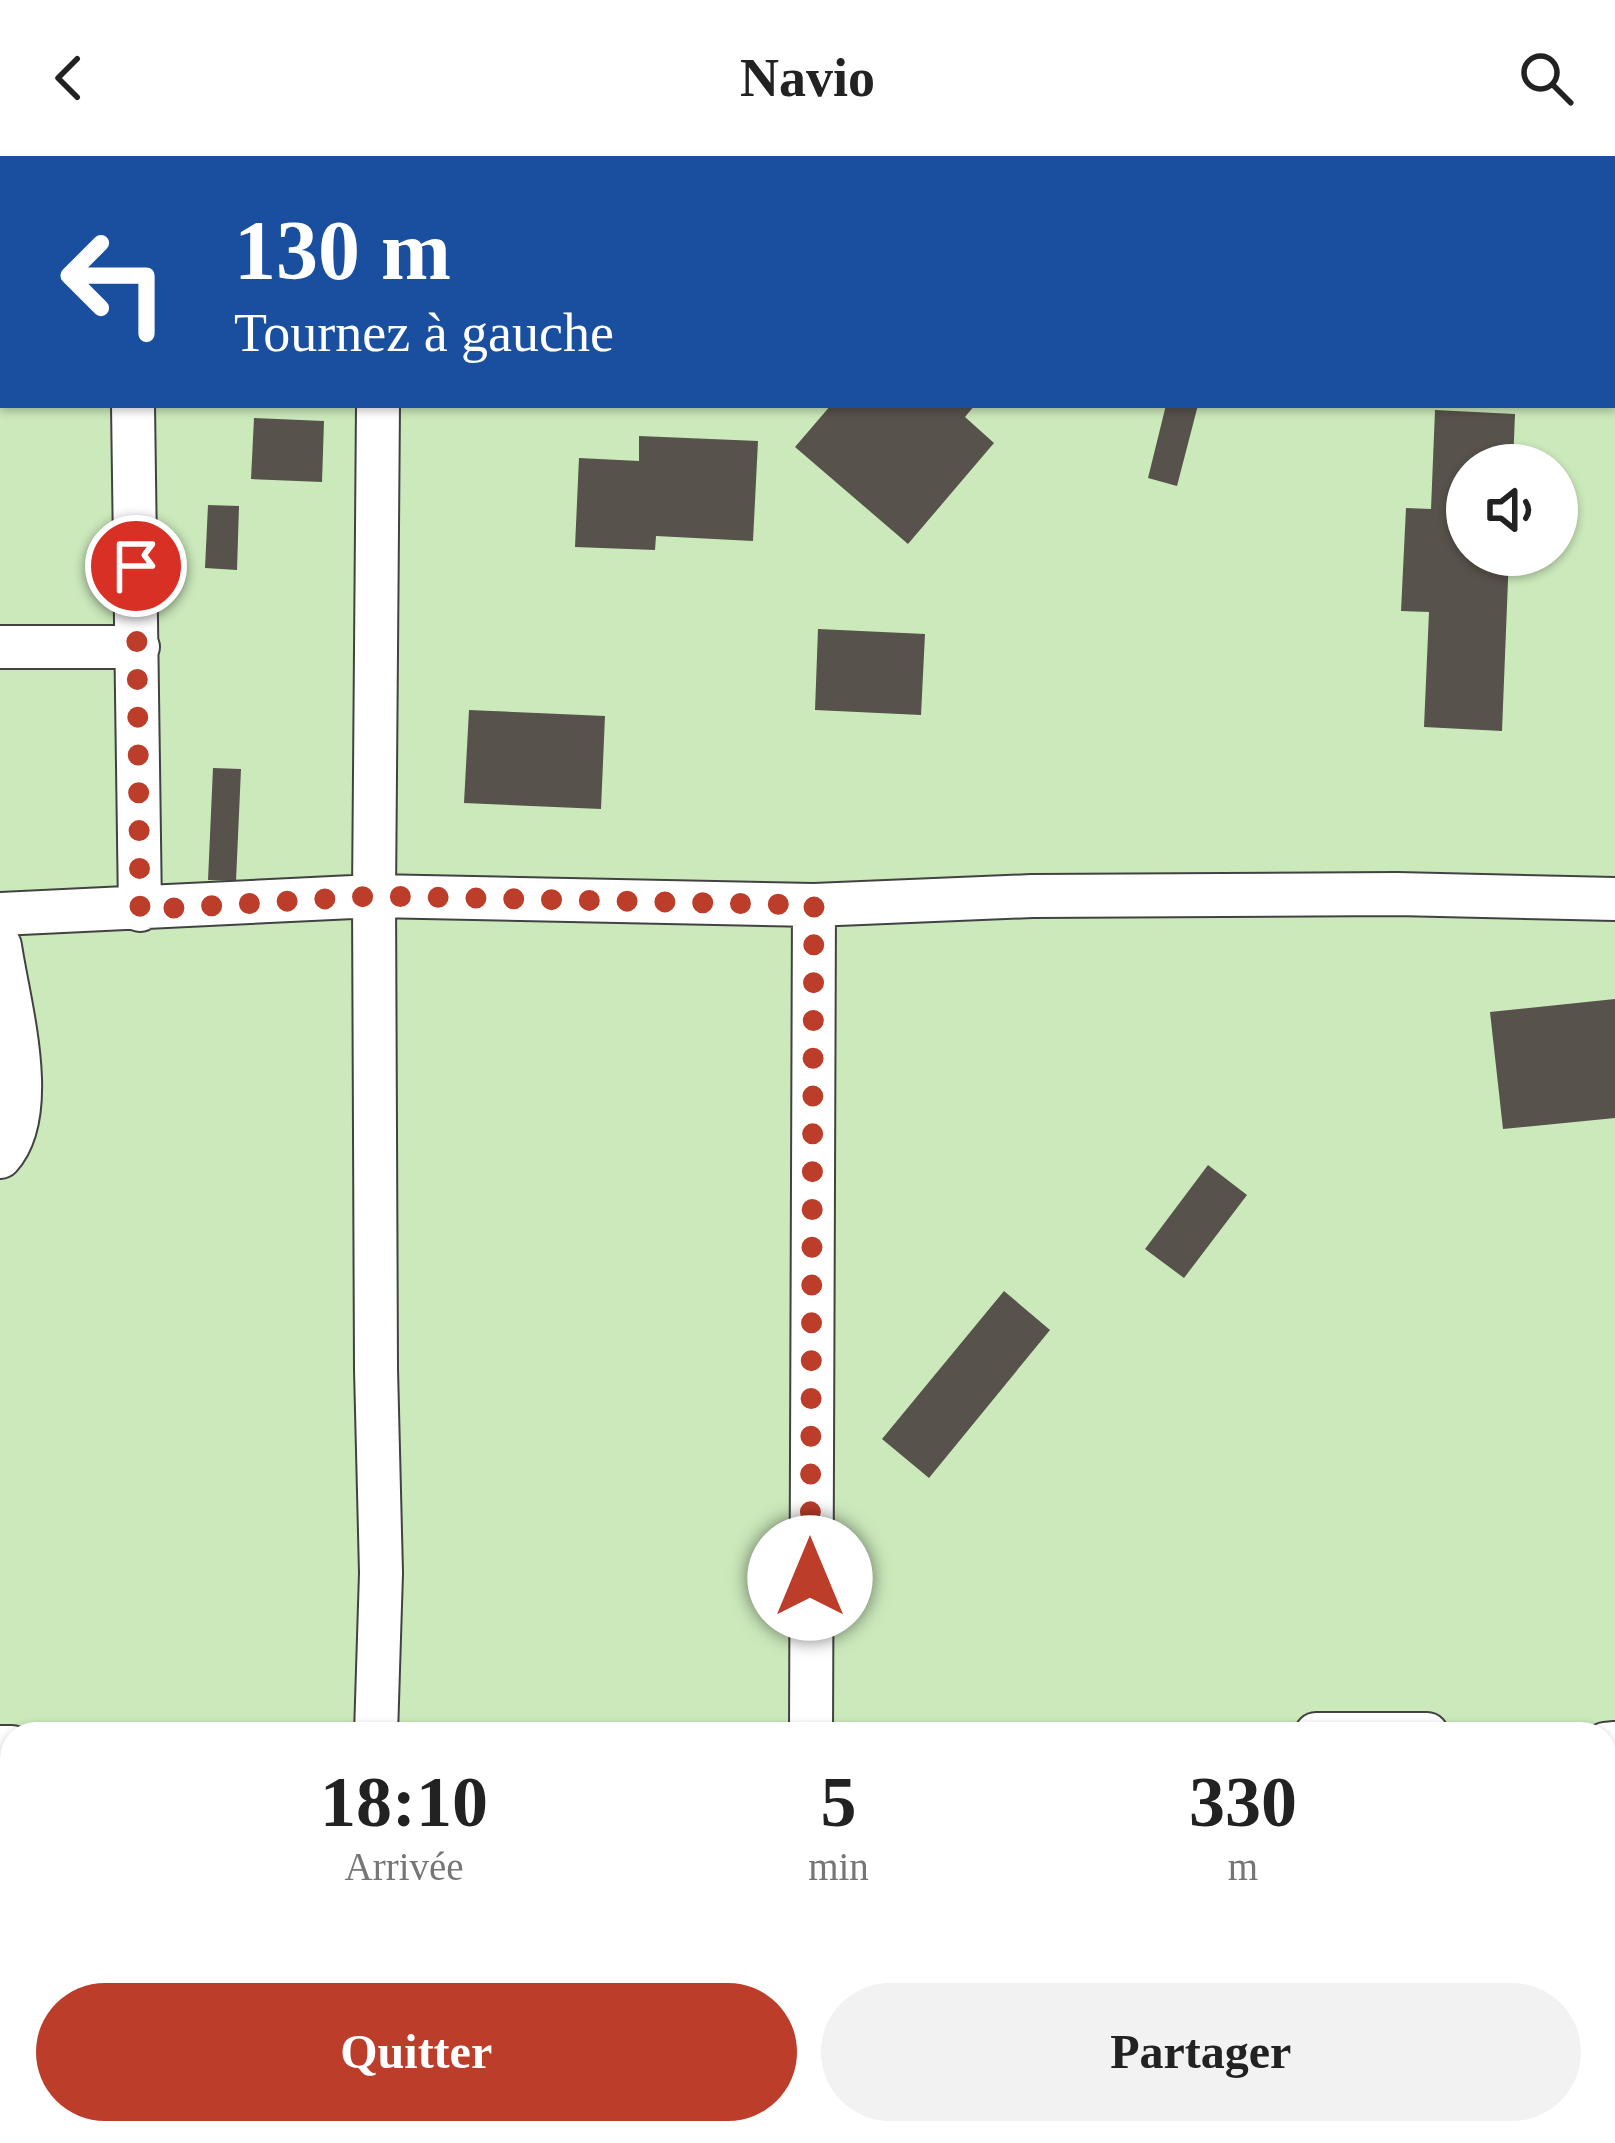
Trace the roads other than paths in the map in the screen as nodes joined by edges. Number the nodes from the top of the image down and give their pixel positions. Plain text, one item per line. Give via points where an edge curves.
1 (133, 408) edge
2 (378, 408) edge
3 (0, 647) edge
4 (138, 647) junction
5 (374, 896) junction
6 (1615, 899) edge
7 (814, 905) junction
8 (140, 910) junction
9 (0, 914) edge
10 (0, 946) edge
11 (0, 1157) edge
12 (376, 1722) edge
13 (811, 1722) edge

1 - 4 street
2 - 5 street
3 - 4 street
4 - 8 street
5 - 7 street
5 - 8 street
5 - 12 street
6 - 7 street via 1078,896
7 - 13 street
8 - 9 street
10 - 11 street via 20,1085 14,1142

